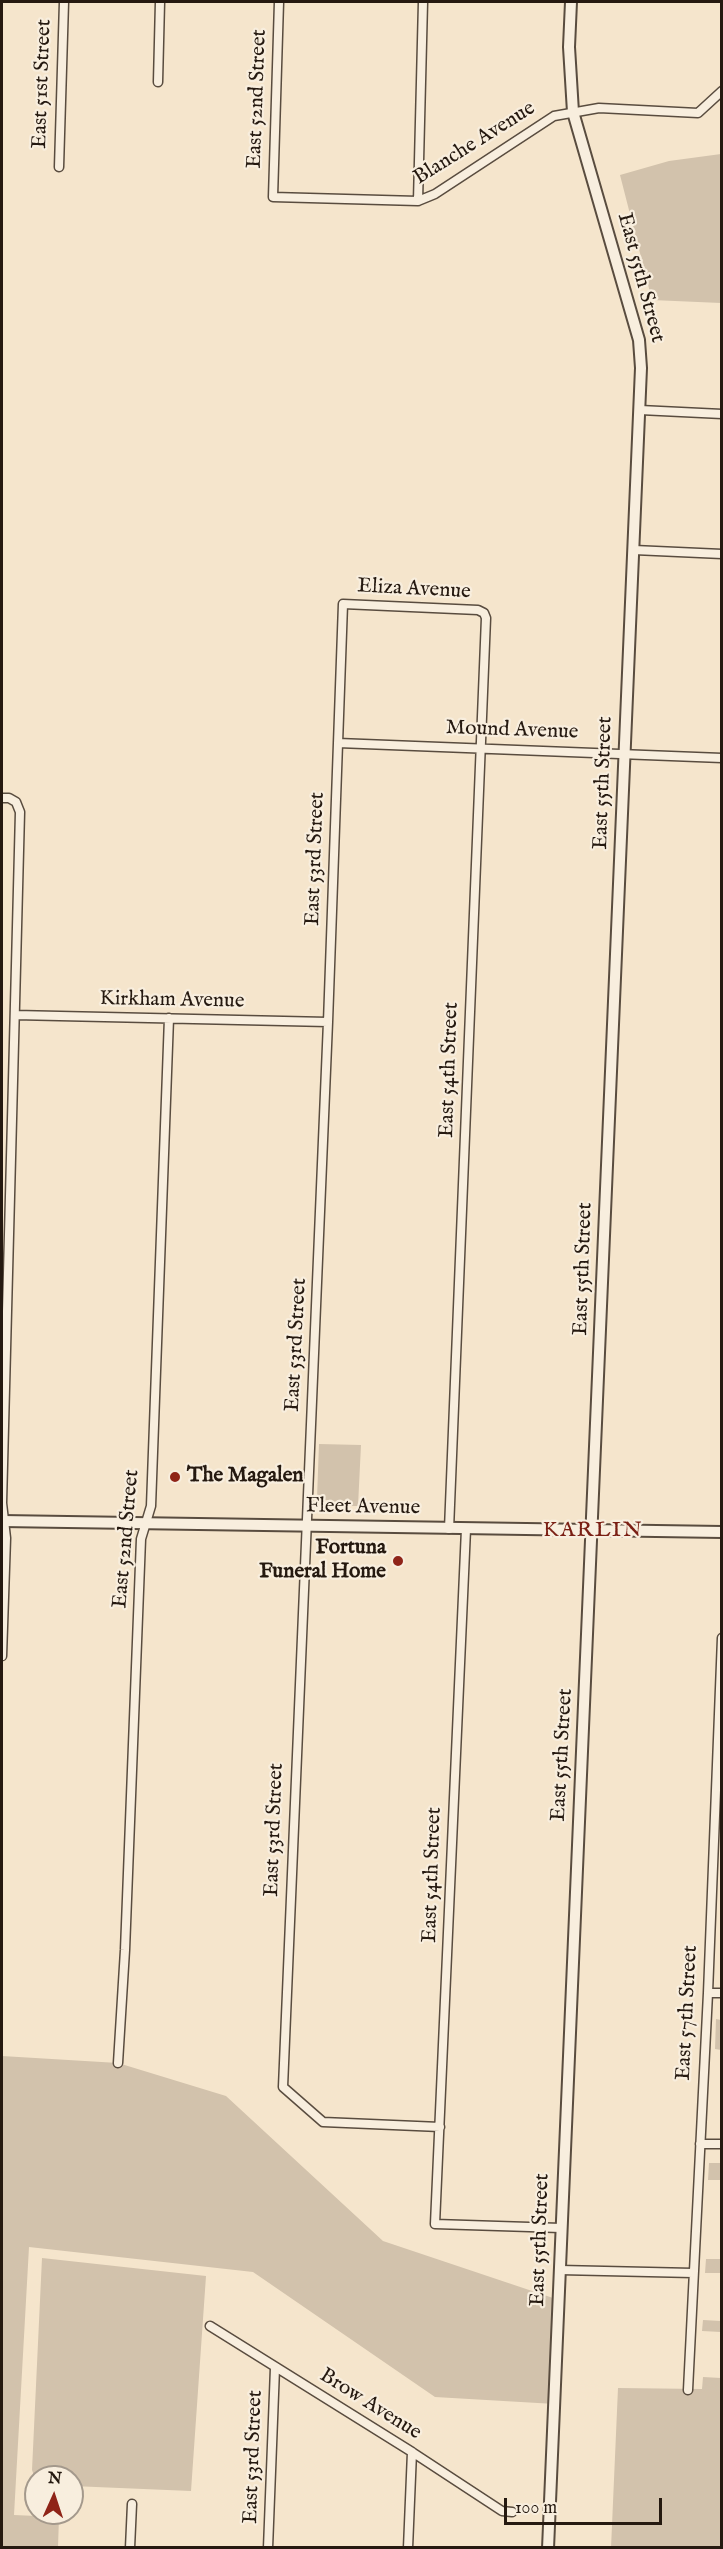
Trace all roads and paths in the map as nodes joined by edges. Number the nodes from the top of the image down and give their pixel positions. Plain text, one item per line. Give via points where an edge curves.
1 (64, 2) edge
2 (160, 2) edge
3 (279, 2) edge
4 (423, 2) edge
5 (571, 2) edge
6 (158, 82) dead end
7 (722, 91) edge
8 (573, 112) junction
9 (59, 167) dead end
10 (273, 196) joint
11 (418, 201) junction
12 (640, 410) junction
13 (722, 414) edge
14 (634, 550) junction
15 (722, 554) edge
16 (343, 604) joint
17 (484, 613) joint
18 (338, 743) junction
19 (482, 748) junction
20 (625, 754) junction
21 (722, 758) edge
22 (2, 798) edge
23 (15, 1015) junction
24 (169, 1018) junction
25 (328, 1022) junction
26 (2, 1521) edge
27 (146, 1523) junction
28 (305, 1526) junction
29 (449, 1528) junction
30 (466, 1529) junction
31 (592, 1531) junction
32 (722, 1532) edge
33 (722, 1638) edge
34 (2, 1656) edge
35 (720, 1695) edge
36 (718, 1843) edge
37 (708, 1993) junction
38 (722, 1993) edge
39 (118, 2063) dead end
40 (440, 2127) junction
41 (700, 2144) junction
42 (722, 2144) edge
43 (561, 2228) junction
44 (560, 2270) junction
45 (693, 2273) junction
46 (210, 2326) dead end
47 (275, 2368) junction
48 (688, 2390) dead end
49 (412, 2452) junction
50 (132, 2504) dead end
51 (512, 2512) dead end
52 (130, 2547) edge
53 (268, 2547) edge
54 (408, 2547) edge
55 (548, 2547) edge

1 - 9 street, East 51st Street
2 - 6 street
3 - 10 street, East 52nd Street
4 - 11 street
5 - 8 street, East 55th Street
7 - 8 street, Blanche Avenue via 698,113 599,108
8 - 11 street, Blanche Avenue via 554,116 435,194
8 - 12 street, East 55th Street via 639,339
10 - 11 street, Blanche Avenue
12 - 13 street
12 - 14 street, East 55th Street
14 - 15 street
14 - 20 street, East 55th Street
16 - 17 street, Eliza Avenue
16 - 18 street, East 53rd Street
17 - 19 street, East 54th Street
18 - 19 street, Mound Avenue
18 - 25 street, East 53rd Street
19 - 20 street, Mound Avenue
19 - 29 street, East 54th Street
20 - 21 street, Mound Avenue
20 - 31 street, East 55th Street
22 - 23 street via 16,802 20,812
23 - 24 street, Kirkham Avenue
23 - 26 street
24 - 25 street, Kirkham Avenue
24 - 27 street, East 52nd Street via 151,1506
25 - 28 street, East 53rd Street
26 - 27 street, Fleet Avenue
26 - 34 street via 6,1538
27 - 28 street, Fleet Avenue
27 - 39 street, East 52nd Street via 141,1539
28 - 29 street, Fleet Avenue
28 - 40 street, East 53rd Street via 283,2087 322,2122
29 - 30 street, Fleet Avenue
30 - 31 street, Fleet Avenue
30 - 40 street, East 54th Street
31 - 32 street, Fleet Avenue
31 - 43 street, East 55th Street
33 - 35 street, East 57th Street
35 - 36 street, East 57th Street
36 - 37 street, East 57th Street
37 - 38 street
37 - 41 street, East 57th Street
40 - 43 street, East 54th Street via 435,2224
41 - 42 street
41 - 45 street, East 57th Street
43 - 44 street, East 55th Street
44 - 45 street
44 - 55 street, East 55th Street
45 - 48 street, East 57th Street
46 - 47 street, Brow Avenue
47 - 49 street, Brow Avenue
47 - 53 street, East 53rd Street
49 - 51 street, Brow Avenue via 502,2511
49 - 54 street
50 - 52 street

